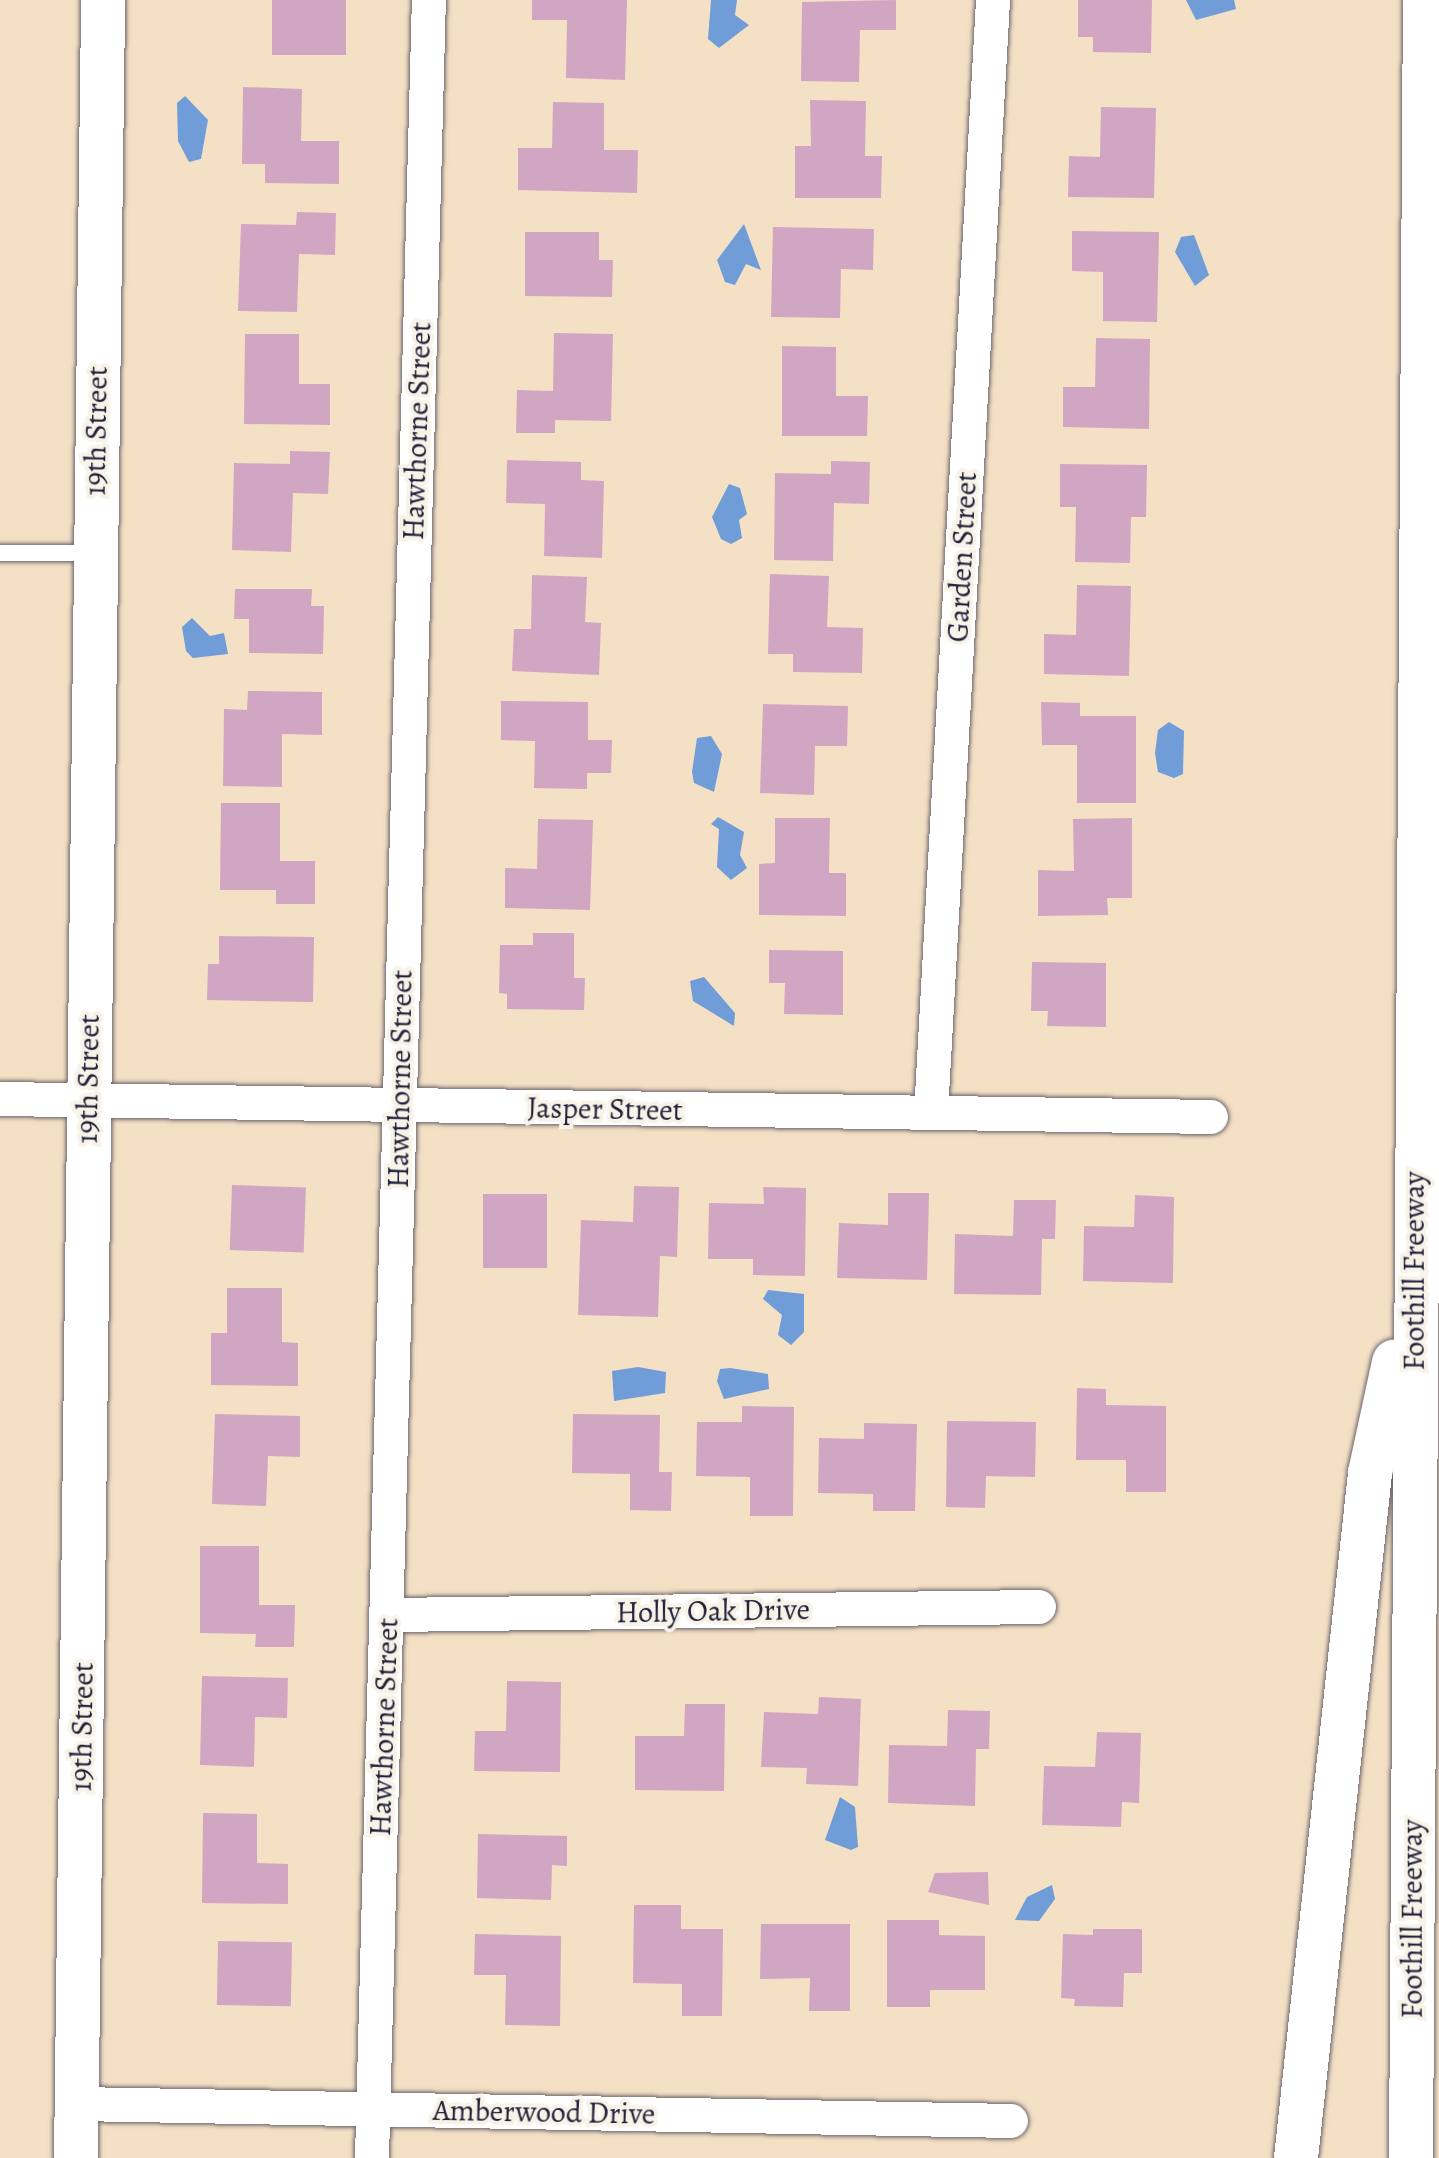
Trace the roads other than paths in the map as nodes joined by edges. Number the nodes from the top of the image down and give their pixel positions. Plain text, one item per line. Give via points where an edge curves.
1 (103, 0) edge
2 (429, 0) edge
3 (993, 0) edge
4 (1425, 0) edge
5 (0, 553) edge
6 (95, 553) junction
7 (0, 1099) edge
8 (88, 1100) junction
9 (398, 1107) junction
10 (931, 1113) junction
11 (1211, 1117) dead end
12 (1413, 1277) junction
13 (1039, 1607) dead end
14 (387, 1615) junction
15 (77, 2104) junction
16 (372, 2108) junction
17 (1011, 2121) dead end
18 (76, 2158) edge
19 (372, 2158) edge
20 (1296, 2158) edge
21 (1411, 2158) edge

1 - 6 main road, 19th Street
2 - 9 street, Hawthorne Street
3 - 10 street, Garden Street
4 - 12 main road, Foothill Freeway
5 - 6 lane
6 - 8 main road, 19th Street
7 - 8 street, Jasper Street
8 - 9 street, Jasper Street
8 - 15 main road, 19th Street
9 - 10 street, Jasper Street
9 - 14 street, Hawthorne Street
10 - 11 street, Jasper Street
12 - 20 main road via 1370,1473
12 - 21 main road, Foothill Freeway
13 - 14 street, Holly Oak Drive
14 - 16 street, Hawthorne Street
15 - 16 street, Amberwood Drive
15 - 18 main road, 19th Street
16 - 17 street, Amberwood Drive
16 - 19 street, Hawthorne Street

